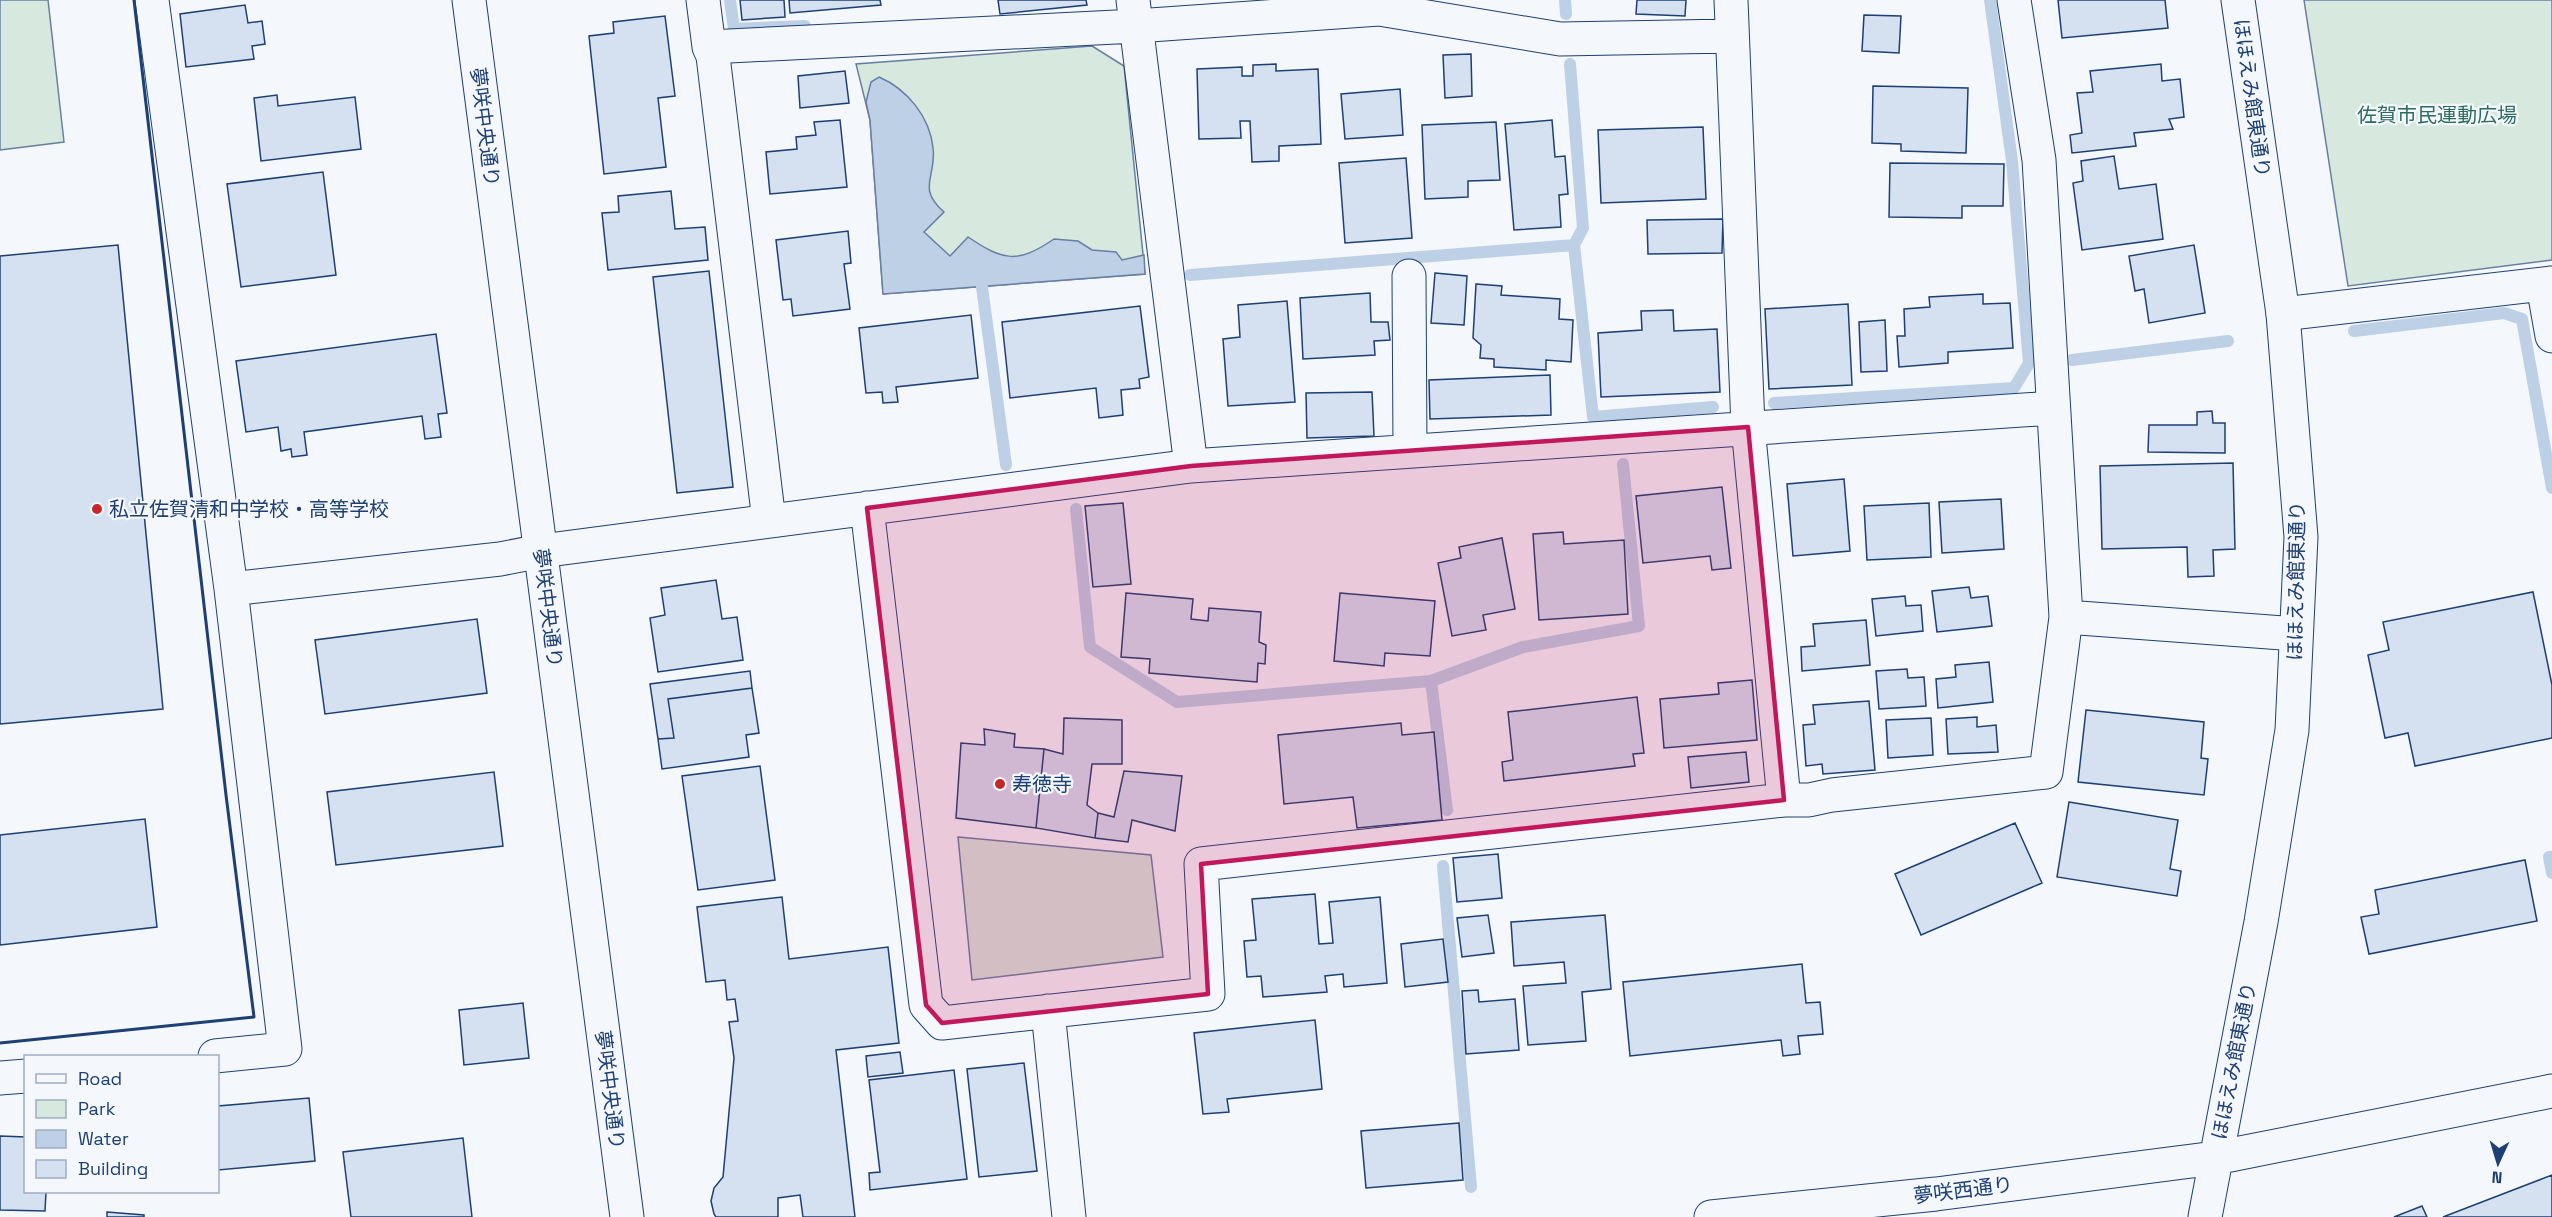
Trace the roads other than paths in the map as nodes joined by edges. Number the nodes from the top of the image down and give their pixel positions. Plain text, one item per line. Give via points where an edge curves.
1 (152, 0) edge
2 (469, 0) edge
3 (703, 0) edge
4 (1731, 0) edge
5 (2014, 0) edge
6 (2238, 0) edge
7 (1378, 4) edge
8 (1135, 13) edge
9 (1731, 36) junction
10 (709, 47) junction
11 (1409, 276) dead end
12 (2547, 284) edge
13 (2283, 314) junction
14 (2552, 336) edge
15 (2053, 408) junction
16 (1748, 428) junction
17 (1410, 450) junction
18 (1191, 466) junction
19 (867, 508) junction
20 (769, 520) junction
21 (541, 551) junction
22 (231, 589) junction
23 (2066, 617) junction
24 (2296, 634) junction
25 (1784, 800) junction
26 (1048, 1011) junction
27 (219, 1056) edge
28 (24, 1076) edge
29 (0, 1078) edge
30 (2552, 1091) edge
31 (2215, 1158) junction
32 (1724, 1216) edge
33 (627, 1217) edge
34 (1070, 1217) edge
35 (2205, 1217) edge

1 - 22 street
2 - 21 street, 夢咲中央通り
3 - 10 street
4 - 9 street
5 - 15 street via 2040,160
6 - 13 street, ほほえみ館東通り
7 - 8 street
7 - 9 street via 1560,39
8 - 10 street
8 - 18 street
9 - 16 street
10 - 20 street
11 - 17 street
12 - 13 street
12 - 14 street
13 - 24 street, ほほえみ館東通り via 2301,537
15 - 16 street
15 - 23 street
16 - 17 street
16 - 25 street
17 - 18 street
18 - 19 street
19 - 20 street
19 - 26 street via 926,1005 942,1023
20 - 21 street
21 - 22 street
21 - 33 street, 夢咲中央通り
22 - 27 street via 285,1049
23 - 24 street
23 - 25 street via 2046,772
24 - 31 street, ほほえみ館東通り via 2292,730 2261,922
25 - 26 street via 1201,864 1208,994
26 - 34 street
28 - 29 street
30 - 31 street, 夢咲西通り
31 - 32 street, 夢咲西通り via 1936,1194
31 - 35 street, ほほえみ館東通り

